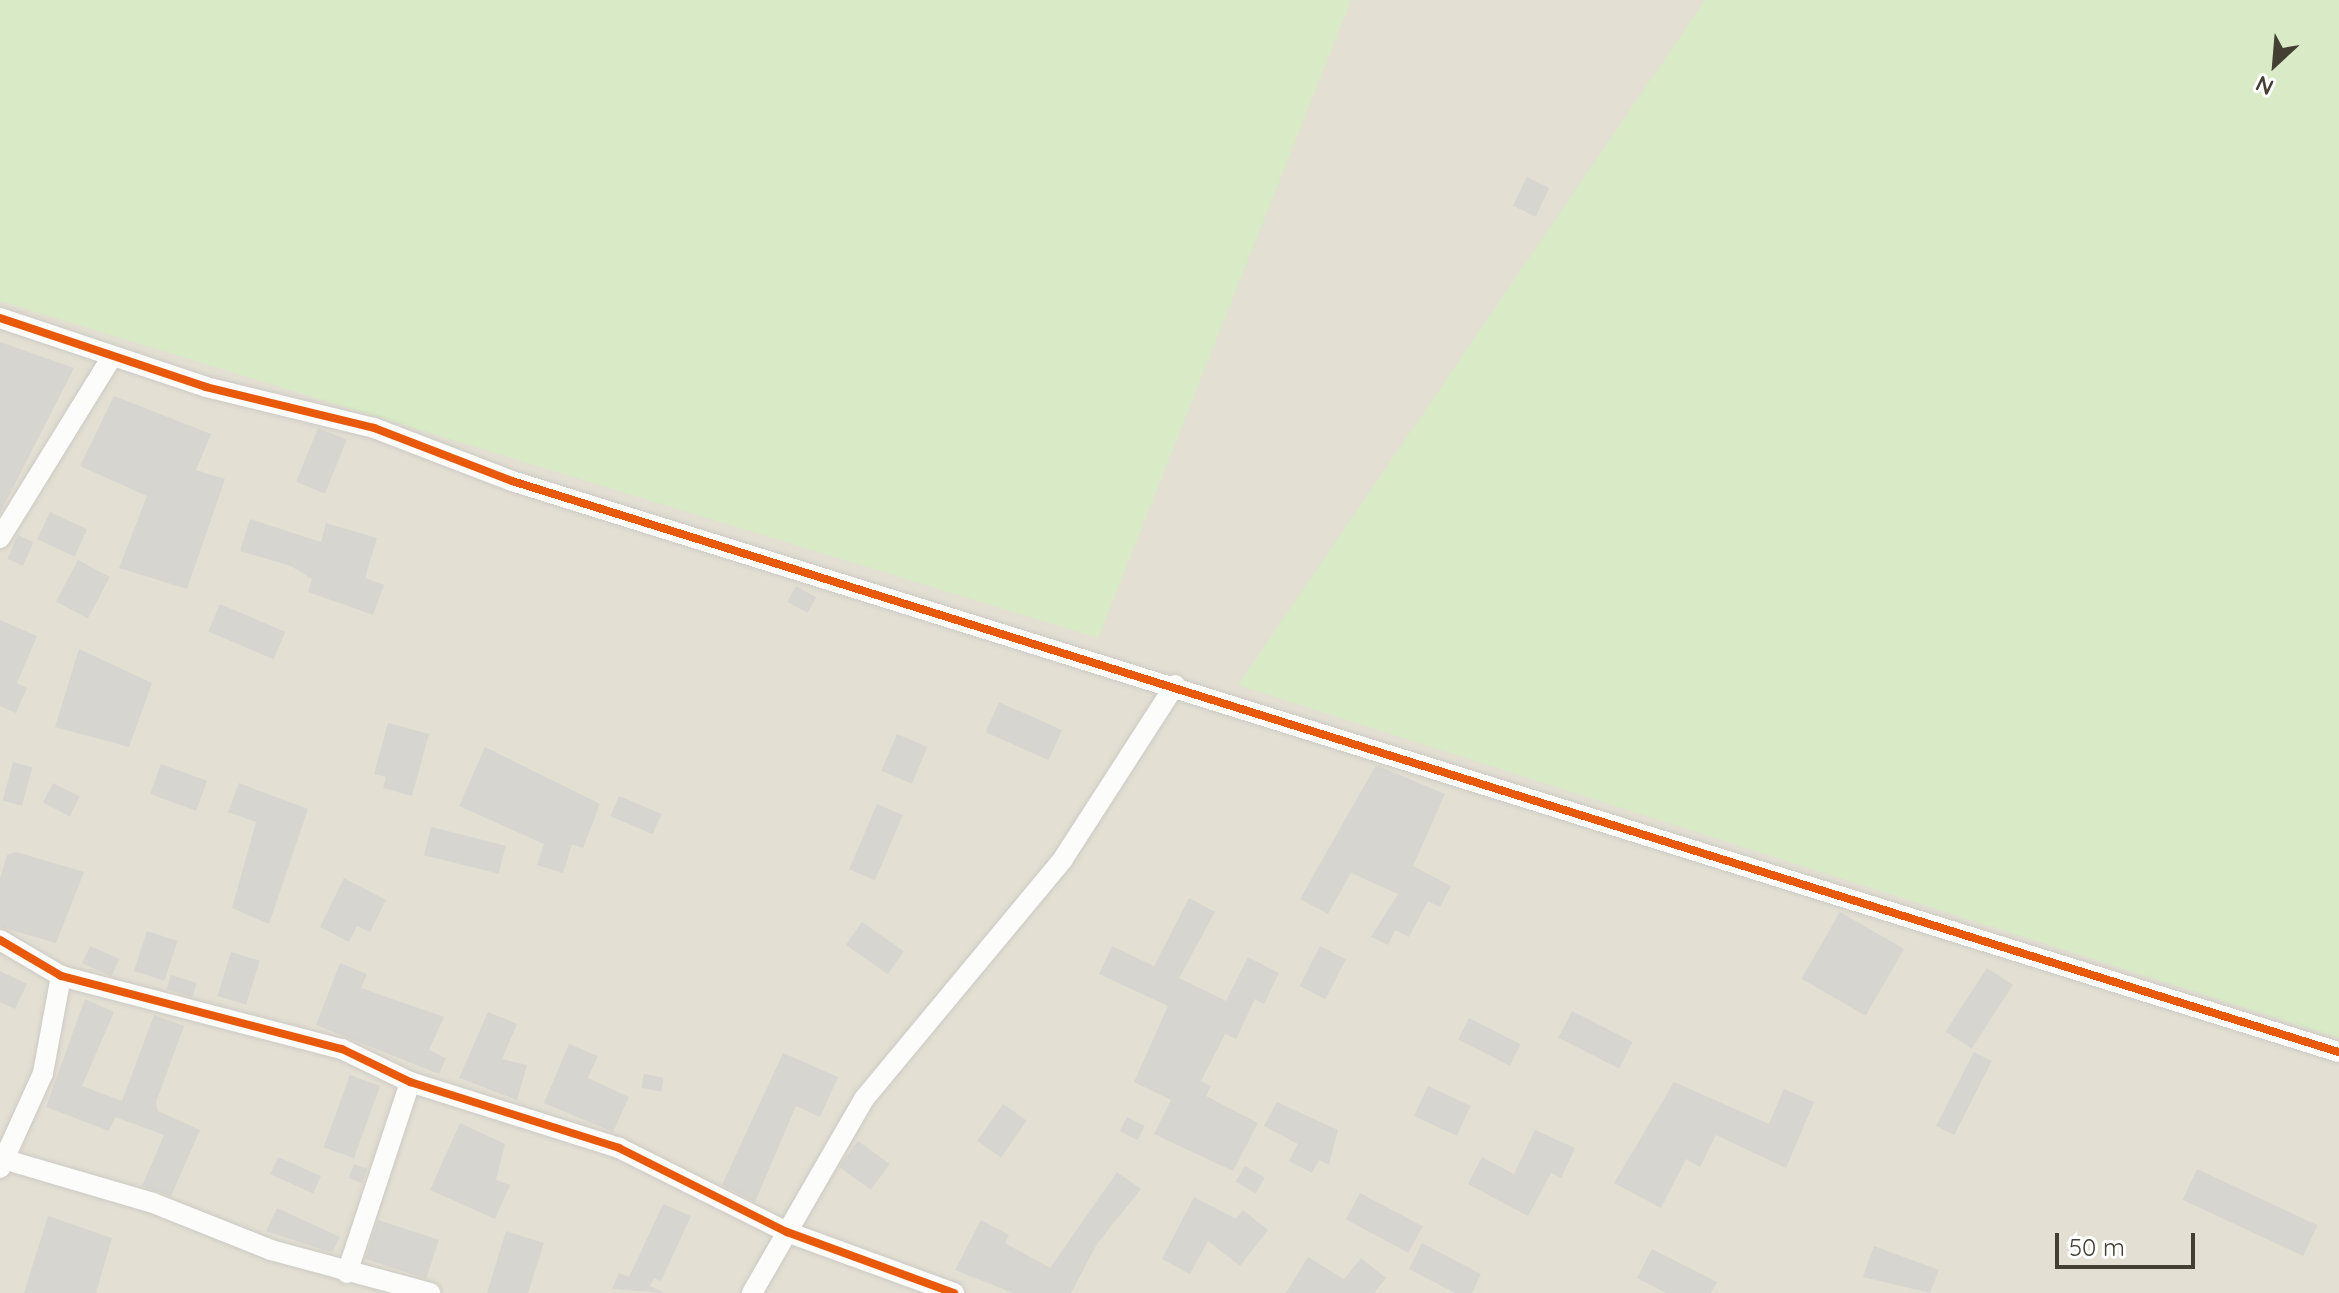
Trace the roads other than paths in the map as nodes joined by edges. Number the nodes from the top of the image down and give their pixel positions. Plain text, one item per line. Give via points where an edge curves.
1 (0, 318) edge
2 (112, 357) junction
3 (0, 538) edge
4 (1175, 685) junction
5 (0, 940) edge
6 (61, 976) junction
7 (2339, 1052) edge
8 (410, 1082) junction
9 (2, 1164) edge
10 (787, 1232) junction
11 (347, 1273) junction
12 (430, 1293) edge
13 (752, 1293) edge
14 (954, 1293) edge

1 - 2 street
2 - 3 street
2 - 4 street via 374,428 512,481
4 - 7 street
4 - 10 street via 1063,859 864,1099
5 - 6 street
6 - 8 street via 342,1049
6 - 9 street via 43,1073
8 - 10 street via 619,1148
8 - 11 street
9 - 11 street
10 - 13 street
10 - 14 street
11 - 12 street

